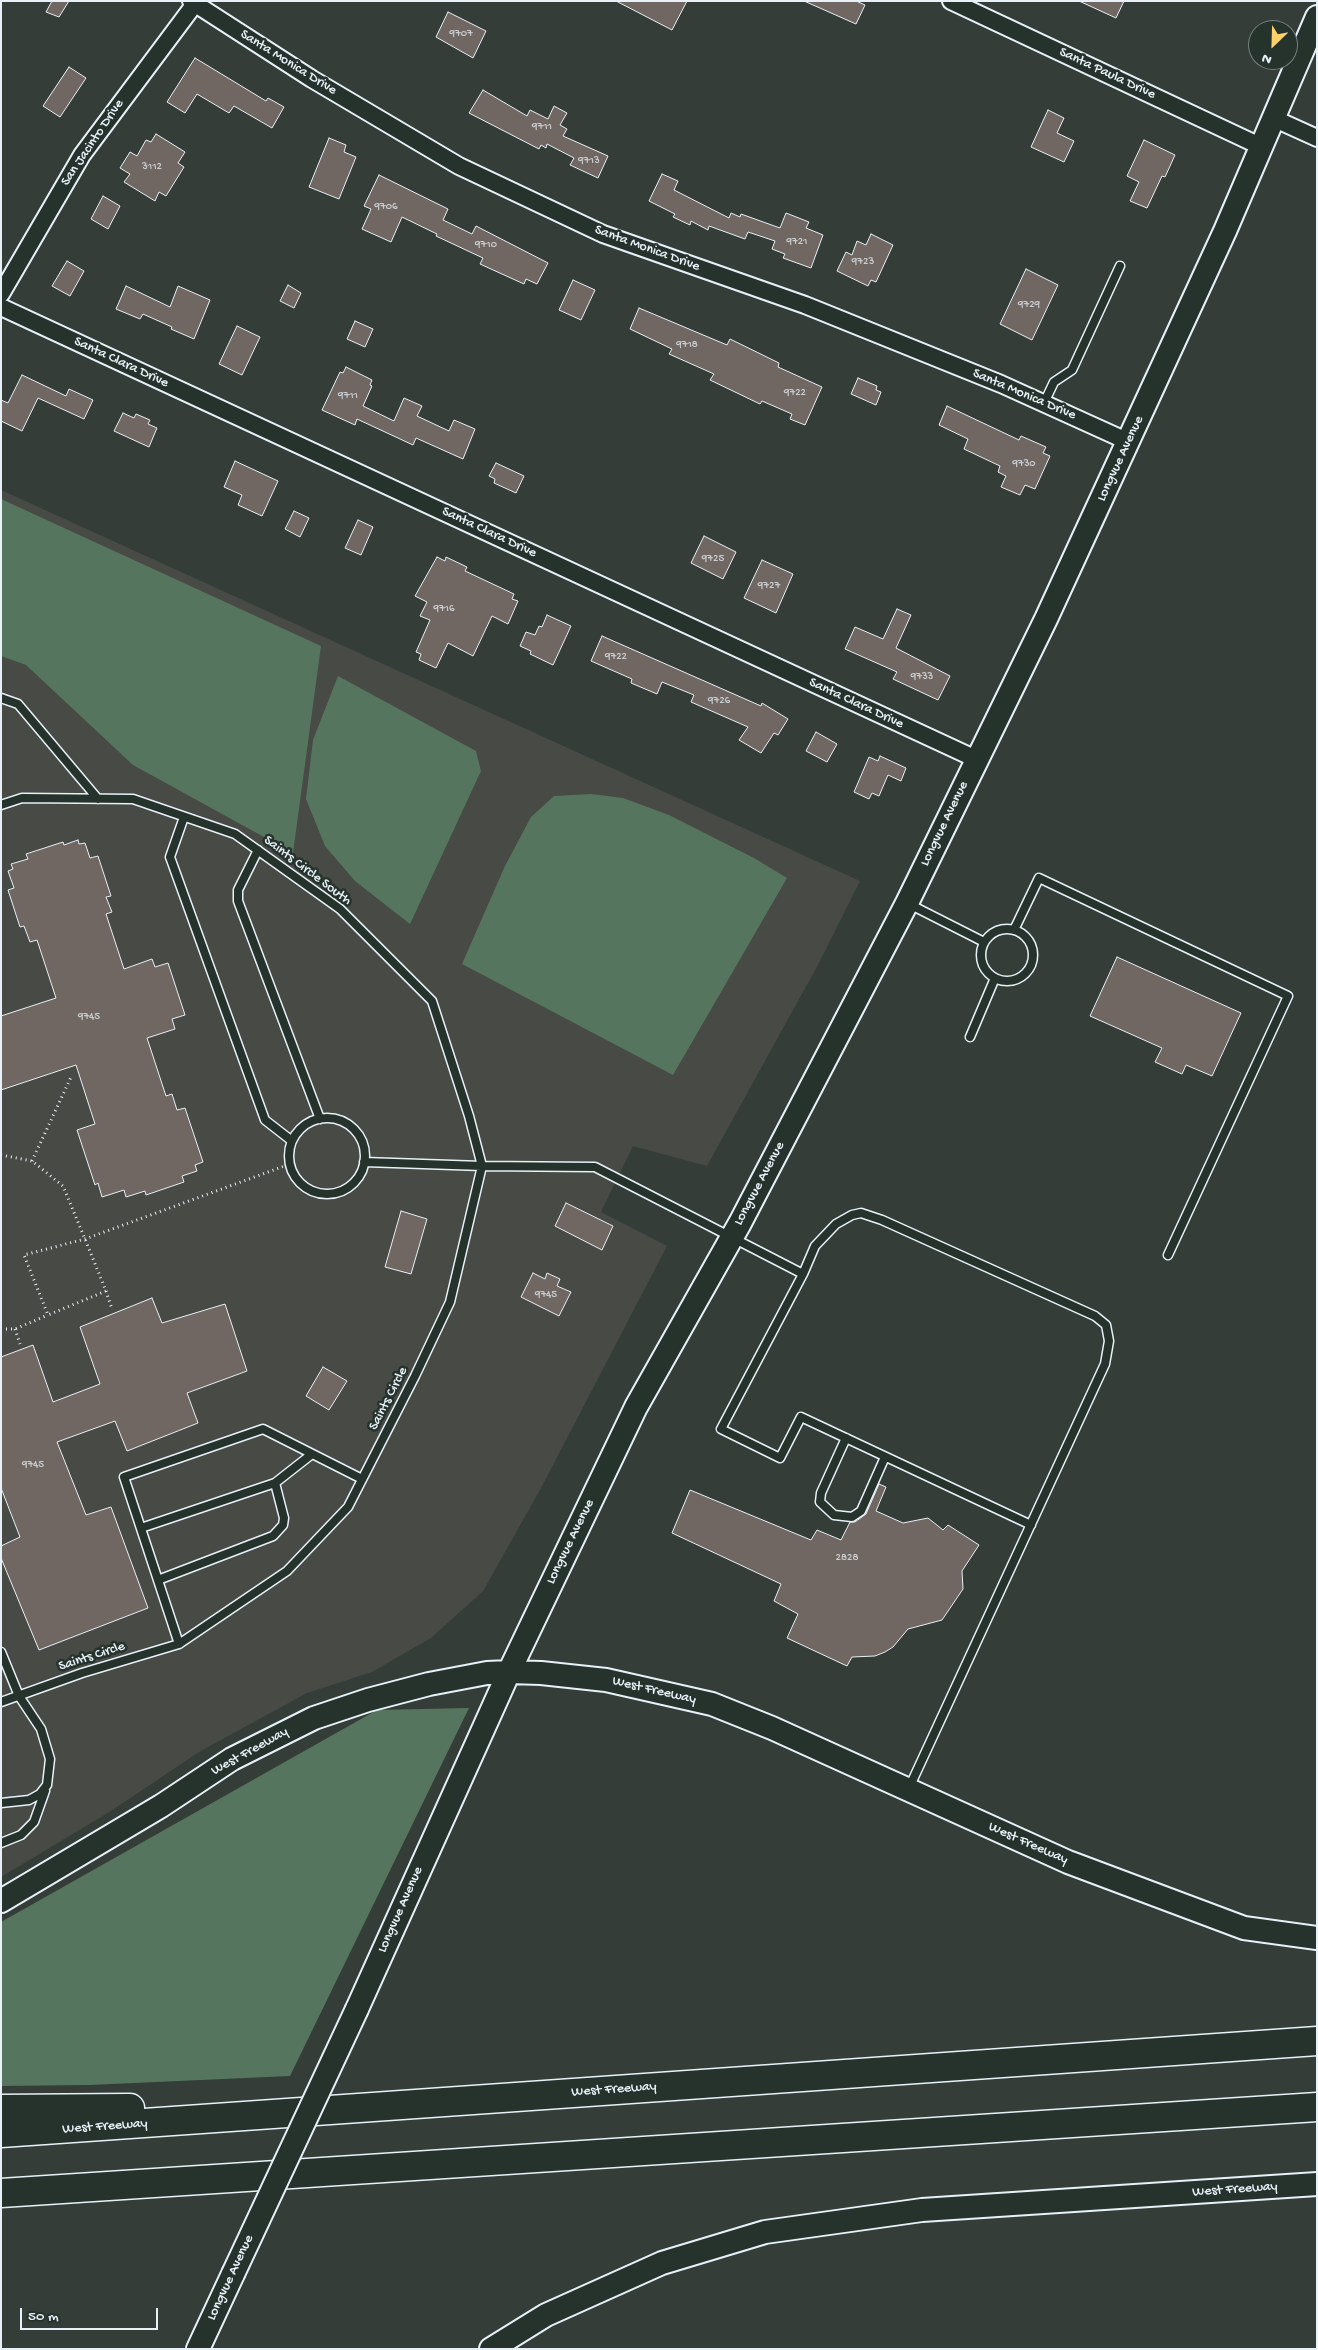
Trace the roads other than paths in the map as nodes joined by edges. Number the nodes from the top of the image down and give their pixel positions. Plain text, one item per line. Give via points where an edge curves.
1 (951, 1) edge
2 (194, 2) edge
3 (1317, 17) edge
4 (1275, 119) junction
5 (1317, 138) edge
6 (1262, 148) junction
7 (1120, 266) dead end
8 (1, 294) edge
9 (1, 307) edge
10 (1044, 403) junction
11 (1129, 442) junction
12 (2, 699) edge
13 (976, 759) junction
14 (98, 799) junction
15 (1, 805) edge
16 (184, 816) junction
17 (258, 850) junction
18 (907, 903) junction
19 (1014, 930) junction
20 (984, 942) junction
21 (995, 978) junction
22 (970, 1037) dead end
23 (320, 1119) junction
24 (292, 1141) junction
25 (364, 1162) junction
26 (482, 1166) junction
27 (732, 1238) junction
28 (1168, 1255) dead end
29 (803, 1274) junction
30 (846, 1438) junction
31 (312, 1454) junction
32 (886, 1457) junction
33 (362, 1480) junction
34 (275, 1483) junction
35 (1031, 1525) junction
36 (141, 1528) junction
37 (158, 1580) junction
38 (179, 1644) junction
39 (1, 1652) edge
40 (509, 1672) junction
41 (19, 1696) junction
42 (1, 1702) edge
43 (47, 1785) junction
44 (908, 1790) junction
45 (1, 1803) edge
46 (1, 1843) edge
47 (1, 1901) edge
48 (1317, 1938) edge
49 (1317, 2041) edge
50 (442, 2101) junction
51 (1317, 2107) edge
52 (1, 2109) edge
53 (1, 2133) edge
54 (1317, 2184) edge
55 (113, 2185) junction
56 (1, 2193) edge
57 (1, 2210) edge
58 (198, 2349) edge
59 (491, 2349) edge

1 - 6 street, Santa Paula Drive
2 - 8 street, San Jacinto Drive via 82,155
2 - 10 street, Santa Monica Drive via 312,79 459,166 603,234 805,305
3 - 4 main road, Longvue Avenue
4 - 5 street
4 - 6 main road, Longvue Avenue
6 - 11 main road, Longvue Avenue
7 - 10 lane via 1072,370 1054,382
9 - 13 street, Santa Clara Drive
10 - 11 street, Santa Monica Drive
11 - 13 main road, Longvue Avenue
12 - 14 lane via 18,704
13 - 18 main road, Longvue Avenue
14 - 15 lane, Saints Circle South via 22,798
14 - 16 lane, Saints Circle South via 134,799
16 - 17 lane, Saints Circle South via 235,834
16 - 24 lane via 170,858 265,1120
17 - 23 lane via 238,890 238,901
17 - 26 lane, Saints Circle South via 340,909 432,1001
18 - 20 lane
18 - 27 main road, Longvue Avenue
19 - 20 lane via 997,930
19 - 21 lane via 1029,940 1033,958 1031,966 1019,978 1003,981
19 - 28 lane via 1039,878 1288,996
20 - 21 lane via 981,959
21 - 22 lane
23 - 24 lane via 304,1125
23 - 25 lane via 337,1119 349,1125 364,1148
24 - 25 lane via 288,1152 296,1178 306,1188 320,1193 336,1193 349,1187 359,1176
25 - 26 lane
26 - 27 lane via 594,1167
26 - 33 lane, Saints Circle via 450,1302
27 - 29 lane
27 - 40 main road, Longvue Avenue via 636,1407
29 - 30 lane via 720,1429 780,1458 802,1417
29 - 35 lane via 815,1246 836,1224 861,1213 1095,1316 1106,1324 1109,1341 1106,1364
30 - 32 lane
30 - 32 lane via 821,1493 820,1502 834,1515 852,1517 861,1511
31 - 33 lane
31 - 34 lane
31 - 36 lane via 263,1429 124,1477
32 - 35 lane
33 - 38 lane, Saints Circle via 348,1508 288,1571
34 - 36 lane
34 - 37 lane via 284,1518 279,1531 273,1536
35 - 44 lane
36 - 37 lane
37 - 38 lane
38 - 41 lane, Saints Circle via 82,1672
39 - 41 lane
40 - 44 main road, West Freeway via 606,1680 712,1704
40 - 47 main road, West Freeway via 429,1684 314,1718 232,1759 161,1806
40 - 58 main road, Longvue Avenue, bridge
41 - 42 lane, Saints Circle
41 - 43 lane via 40,1729 50,1759
43 - 45 lane via 29,1800
43 - 46 lane via 34,1822 21,1835
44 - 48 main road, West Freeway via 1068,1862 1244,1928
49 - 50 highway, West Freeway
50 - 52 highway via 388,2089 130,2108
50 - 53 highway, West Freeway
51 - 55 highway
54 - 59 main road, West Freeway via 922,2210 765,2232 662,2263 546,2315
55 - 56 highway
55 - 57 highway via 82,2201

